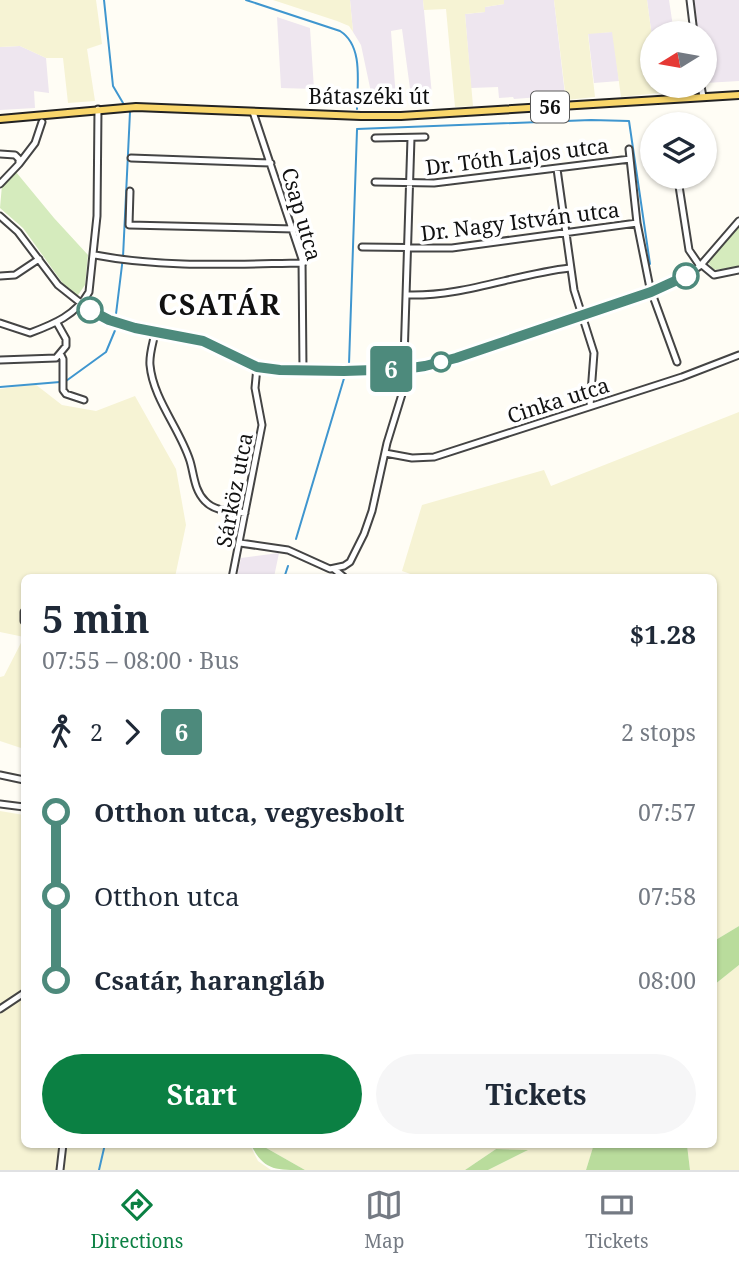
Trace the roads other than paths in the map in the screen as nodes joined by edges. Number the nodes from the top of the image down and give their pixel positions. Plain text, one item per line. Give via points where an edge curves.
1 (690, 0) edge
2 (693, 21) edge
3 (739, 95) edge
4 (718, 96) edge
5 (687, 98) edge
6 (98, 109) junction
7 (253, 112) junction
8 (0, 119) edge
9 (42, 122) dead end
10 (425, 137) dead end
11 (375, 138) dead end
12 (411, 138) junction
13 (629, 149) dead end
14 (0, 154) edge
15 (131, 158) dead end
16 (630, 159) junction
17 (19, 163) junction
18 (271, 163) junction
19 (557, 169) junction
20 (375, 182) dead end
21 (0, 184) edge
22 (409, 184) junction
23 (679, 189) edge
24 (130, 191) dead end
25 (0, 216) edge
26 (739, 221) edge
27 (637, 223) junction
28 (294, 229) junction
29 (565, 233) junction
30 (362, 247) dead end
31 (407, 249) junction
32 (95, 256) junction
33 (39, 259) junction
34 (303, 264) junction
35 (701, 265) junction
36 (570, 268) junction
37 (739, 270) edge
38 (0, 276) edge
39 (651, 292) junction
40 (406, 295) junction
41 (80, 304) junction
42 (581, 316) junction
43 (0, 323) edge
44 (57, 323) junction
45 (155, 333) junction
46 (61, 355) junction
47 (739, 355) edge
48 (0, 360) edge
49 (677, 362) dead end
50 (257, 367) junction
51 (404, 369) junction
52 (303, 370) junction
53 (84, 400) dead end
54 (590, 406) junction
55 (385, 453) junction
56 (246, 513) junction
57 (240, 543) junction
58 (334, 569) junction
59 (233, 574) edge
60 (340, 574) edge
61 (0, 775) edge
62 (21, 779) edge
63 (0, 804) edge
64 (21, 807) edge
65 (21, 995) edge
66 (0, 1009) edge
67 (63, 1148) edge
68 (60, 1170) edge

1 - 2 street
3 - 4 main road, Bátaszéki út / 56
5 - 7 main road, Bátaszéki út / 56 via 436,114
6 - 7 main road, Bátaszéki út / 56
6 - 8 main road, Bátaszéki út / 56
6 - 32 street
7 - 18 street, Csap utca
9 - 17 street via 35,143
10 - 12 street
11 - 12 street
12 - 22 street
13 - 16 street
14 - 17 street via 15,155
15 - 18 street
16 - 19 street, Dr. Tóth Lajos utca
16 - 27 street
17 - 21 street
18 - 28 street, Csap utca
19 - 22 street, Dr. Tóth Lajos utca
19 - 29 street
20 - 22 street, Dr. Tóth Lajos utca
22 - 31 street
23 - 35 street via 689,250
24 - 28 street via 129,225
25 - 33 street
26 - 35 street
27 - 29 street, Dr. Nagy István utca
27 - 39 street
28 - 34 street, Csap utca
29 - 31 street, Dr. Nagy István utca via 452,248
29 - 36 street
30 - 31 street, Dr. Nagy István utca
31 - 40 street
32 - 34 street
32 - 41 street via 89,292
33 - 38 street via 15,275
33 - 41 street
34 - 52 street, Csap utca
35 - 37 street via 714,275
35 - 39 street
36 - 40 street via 432,296
36 - 42 street
39 - 42 street
39 - 49 street
40 - 51 street
41 - 44 street
41 - 45 street via 109,320
42 - 51 street via 456,358
42 - 54 street via 594,353
43 - 44 street via 30,333
44 - 46 street via 66,339
45 - 50 street via 203,341
45 - 56 street via 150,357 153,377 185,447 200,496 218,509
46 - 48 street via 47,360
46 - 53 street via 63,390
47 - 54 street, Cinka utca
50 - 52 street
50 - 56 street, Sárköz utca via 255,388 262,425
51 - 52 street
51 - 55 street via 403,391
54 - 55 street, Cinka utca via 434,457
55 - 58 street via 364,534 349,562
56 - 57 street, Sárköz utca
57 - 58 street via 288,551
57 - 59 street, Sárköz utca
58 - 60 street
61 - 62 street
63 - 64 street
65 - 66 street
67 - 68 street

